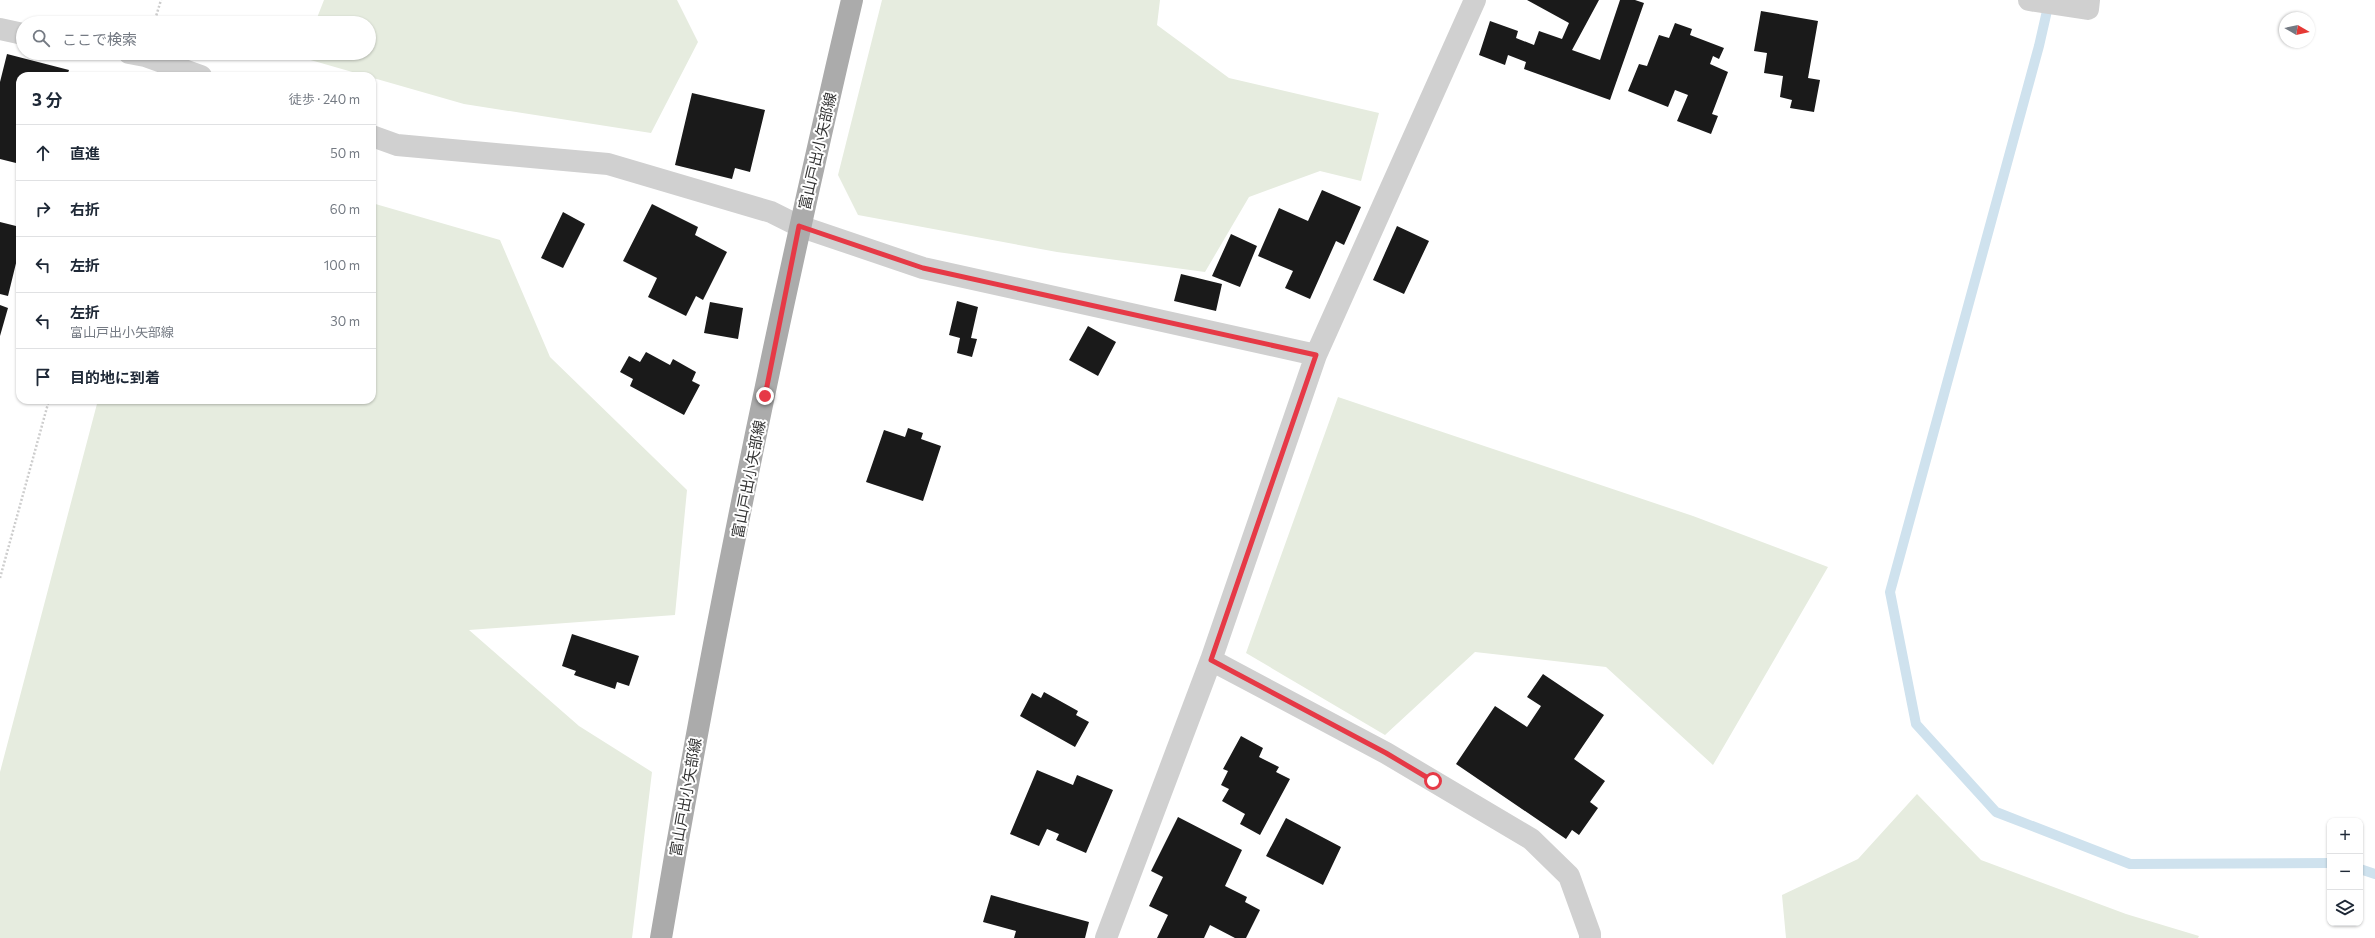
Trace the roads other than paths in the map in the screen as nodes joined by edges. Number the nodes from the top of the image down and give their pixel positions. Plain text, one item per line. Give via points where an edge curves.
1 (852, 0) edge
2 (1475, 0) edge
3 (2029, 0) edge
4 (2089, 0) edge
5 (0, 29) edge
6 (16, 32) edge
7 (156, 60) edge
8 (191, 72) edge
9 (376, 137) edge
10 (799, 226) junction
11 (1316, 355) junction
12 (1211, 660) junction
13 (661, 938) edge
14 (1106, 938) edge
15 (1590, 938) edge

1 - 10 main road, 富山戸出小矢部線
2 - 11 street
3 - 4 street via 2088,9
5 - 6 street
7 - 8 street
9 - 10 street via 397,145 608,164 771,212
10 - 11 street via 923,268
10 - 13 main road, 富山戸出小矢部線 via 692,753
11 - 12 street
12 - 14 street
12 - 15 street via 1386,753 1531,839 1569,876

